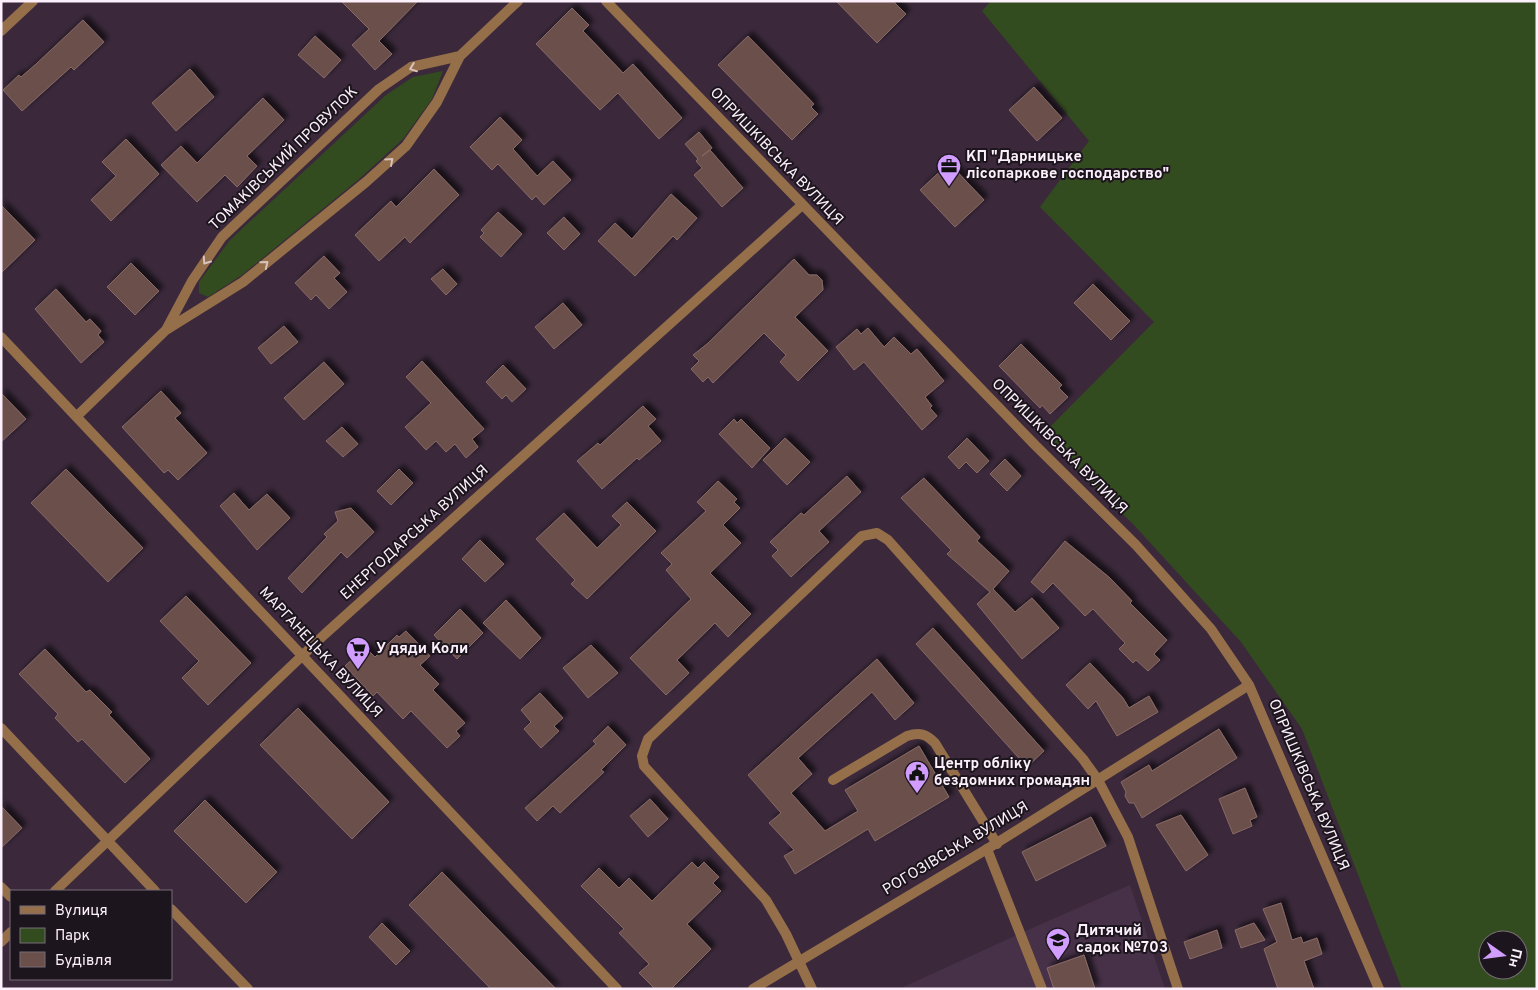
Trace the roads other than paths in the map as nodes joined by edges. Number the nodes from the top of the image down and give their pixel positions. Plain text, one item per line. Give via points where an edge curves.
1 (33, 1) edge
2 (518, 1) edge
3 (606, 1) edge
4 (1, 31) edge
5 (460, 56) junction
6 (802, 205) junction
7 (166, 330) junction
8 (1, 337) edge
9 (76, 416) junction
10 (303, 656) junction
11 (1249, 685) junction
12 (1, 728) edge
13 (833, 780) dead end
14 (1098, 780) junction
15 (108, 841) junction
16 (996, 844) junction
17 (987, 849) junction
18 (1, 887) edge
19 (56, 890) edge
20 (154, 890) edge
21 (10, 896) edge
22 (172, 910) edge
23 (10, 933) edge
24 (1, 942) edge
25 (799, 960) junction
26 (248, 989) edge
27 (617, 989) edge
28 (753, 989) edge
29 (812, 989) edge
30 (1042, 989) edge
31 (1178, 989) edge
32 (1379, 989) edge

1 - 4 street
2 - 5 street, ТОМАКІВСЬКИЙ ПРОВУЛОК
3 - 6 street, ОПРИШКІВСЬКА ВУЛИЦЯ
7 -> 5 street, ТОМАКІВСЬКИЙ ПРОВУЛОК via 243,282 406,146 437,102
5 -> 7 street, ТОМАКІВСЬКИЙ ПРОВУЛОК via 411,67 379,89 222,237 192,281
6 - 10 street, ЕНЕРГОДАРСЬКА ВУЛИЦЯ
6 - 11 street, ОПРИШКІВСЬКА ВУЛИЦЯ via 1136,545 1211,629
7 - 9 street, ТОМАКІВСЬКИЙ ПРОВУЛОК
8 - 9 street, МАРГАНЕЦЬКА ВУЛИЦЯ
9 - 10 street, МАРГАНЕЦЬКА ВУЛИЦЯ
10 - 15 street, ЕНЕРГОДАРСЬКА ВУЛИЦЯ
10 - 27 street, МАРГАНЕЦЬКА ВУЛИЦЯ
11 - 14 street, РОГОЗІВСЬКА ВУЛИЦЯ
11 - 32 street, ОПРИШКІВСЬКА ВУЛИЦЯ
12 - 15 street
13 - 16 street via 907,736 926,734 935,743
14 - 16 street, РОГОЗІВСЬКА ВУЛИЦЯ
14 - 25 street via 1083,759 888,540 877,533 862,536 648,739 642,756 644,766 766,900
14 - 31 street via 1128,837
15 - 19 street, ЕНЕРГОДАРСЬКА ВУЛИЦЯ
15 - 20 street
16 - 17 street, РОГОЗІВСЬКА ВУЛИЦЯ
17 - 25 street, РОГОЗІВСЬКА ВУЛИЦЯ
17 - 30 street
18 - 21 street
22 - 26 street
23 - 24 street
25 - 28 street, РОГОЗІВСЬКА ВУЛИЦЯ
25 - 29 street

